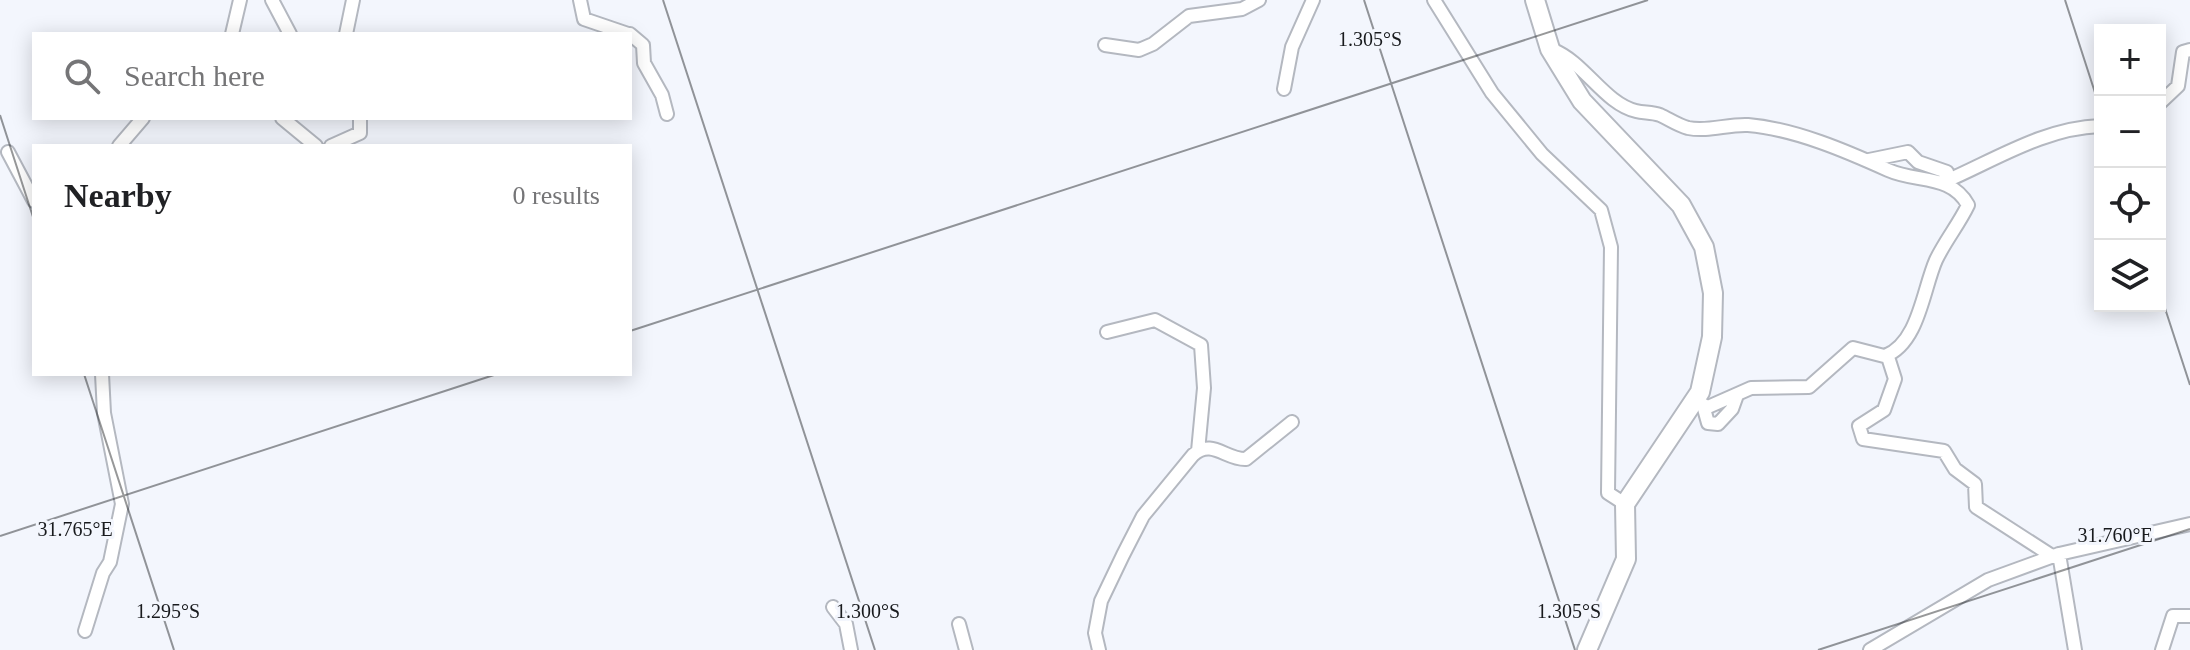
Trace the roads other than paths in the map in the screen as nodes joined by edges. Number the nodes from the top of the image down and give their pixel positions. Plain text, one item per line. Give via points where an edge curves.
1 (240, 0) edge
2 (272, 0) edge
3 (353, 0) edge
4 (580, 0) edge
5 (1259, 0) edge
6 (1313, 0) edge
7 (1434, 0) edge
8 (1535, 0) edge
9 (232, 32) edge
10 (289, 32) edge
11 (346, 32) edge
12 (623, 32) edge
13 (632, 36) edge
14 (1105, 45) dead end
15 (1550, 49) junction
16 (2190, 50) edge
17 (1284, 89) dead end
18 (2166, 97) edge
19 (667, 114) dead end
20 (141, 120) edge
21 (284, 120) edge
22 (360, 120) edge
23 (2094, 126) edge
24 (121, 144) edge
25 (314, 144) edge
26 (335, 144) edge
27 (8, 152) dead end
28 (1869, 160) junction
29 (1944, 182) junction
30 (32, 197) edge
31 (1107, 332) dead end
32 (1885, 356) junction
33 (102, 376) edge
34 (1737, 395) junction
35 (1699, 403) junction
36 (1292, 422) dead end
37 (1198, 451) junction
38 (1625, 504) junction
39 (2190, 524) edge
40 (2055, 555) junction
41 (833, 607) dead end
42 (2190, 616) edge
43 (959, 624) dead end
44 (85, 631) dead end
45 (851, 650) edge
46 (966, 650) edge
47 (1099, 650) edge
48 (1587, 650) edge
49 (1870, 650) edge
50 (2075, 650) edge
51 (2162, 650) edge

1 - 9 street
2 - 10 street
3 - 11 street
4 - 12 street via 584,19
5 - 14 street via 1242,9 1189,16 1139,50
6 - 17 street via 1292,47
7 - 38 street via 1492,93 1542,154 1601,210 1611,247 1608,493
8 - 15 highway
13 - 19 street via 643,45 644,63
15 - 28 street via 1635,111 1686,127 1748,125 1793,134
15 - 35 highway via 1582,101 1681,205 1704,247 1713,293 1712,337
16 - 18 street via 2183,52 2178,86
20 - 24 street
21 - 25 street
22 - 26 street via 360,133
23 - 29 street via 2042,137
27 - 30 street
28 - 29 street via 1898,175
28 - 29 street via 1908,152 1918,162 1947,172
29 - 32 street via 1968,205 1934,265 1908,334 1897,351
31 - 37 street via 1155,320 1201,345 1204,388
32 - 34 street via 1853,348 1809,387 1772,385
32 - 40 street via 1893,365 1895,382 1884,410 1862,424 1859,434 1868,442 1948,454 1975,484 1973,500 1980,510
33 - 44 street via 122,504 110,562
34 - 35 street via 1715,405
34 - 35 street via 1729,413 1715,425 1706,421
35 - 38 highway
36 - 37 street via 1246,459 1215,449
37 - 47 street via 1149,507 1123,555 1098,615
38 - 48 highway via 1626,559
39 - 40 street
40 - 49 street via 1988,580
40 - 50 street
41 - 45 street via 846,624
42 - 51 street via 2173,616
43 - 46 street

